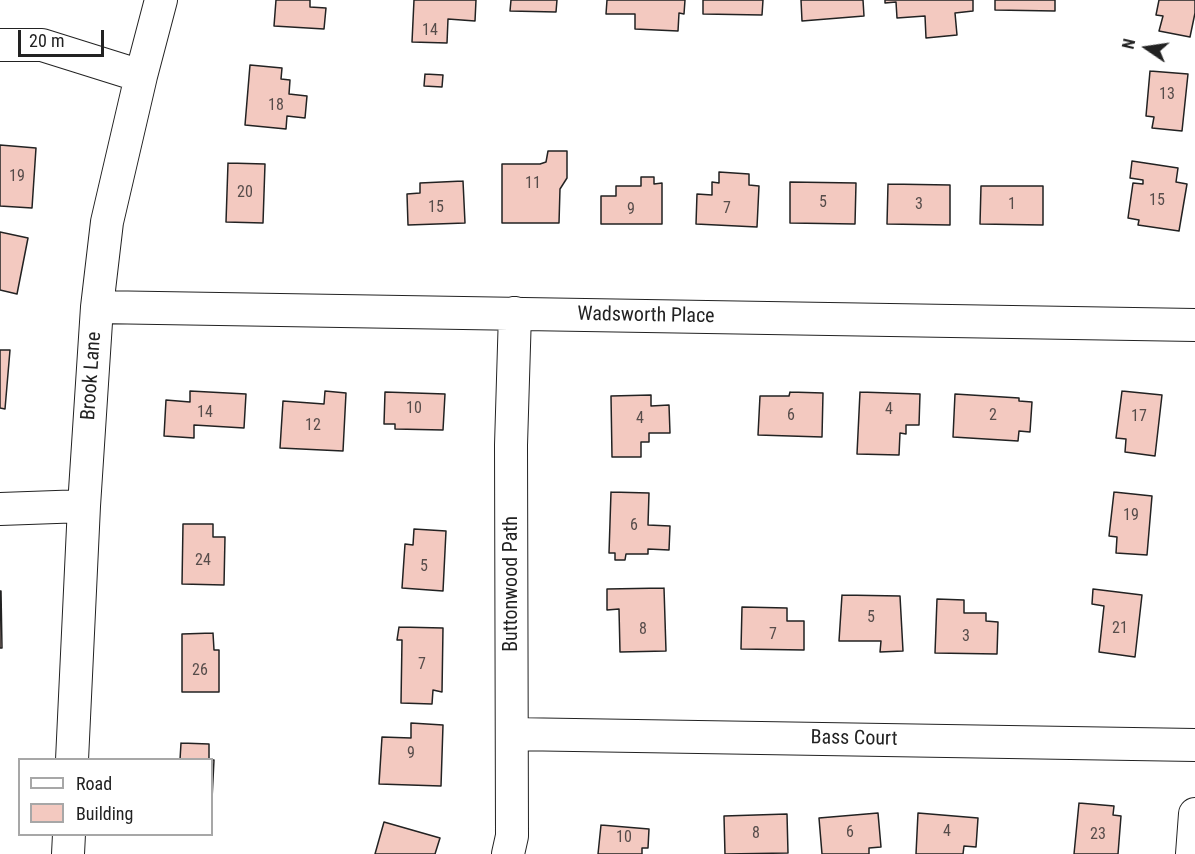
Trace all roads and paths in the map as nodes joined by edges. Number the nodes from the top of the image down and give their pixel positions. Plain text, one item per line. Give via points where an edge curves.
1 (161, 0) edge
2 (0, 45) edge
3 (141, 76) junction
4 (97, 307) junction
5 (515, 313) junction
6 (1195, 326) edge
7 (84, 506) junction
8 (0, 509) edge
9 (512, 734) junction
10 (1195, 745) edge
11 (72, 758) edge
12 (1195, 814) edge
13 (69, 836) edge
14 (68, 854) edge
15 (508, 854) edge
16 (1192, 854) edge

1 - 3 street, Brook Lane
2 - 3 street via 42,45
3 - 4 street, Brook Lane via 107,222
4 - 5 street, Wadsworth Place
4 - 7 street, Brook Lane
5 - 6 street, Wadsworth Place
5 - 9 street, Buttonwood Path via 511,445
7 - 8 street
7 - 11 street, Brook Lane
9 - 10 street, Bass Court
9 - 15 street, Buttonwood Path via 512,836
12 - 16 street
13 - 14 street

